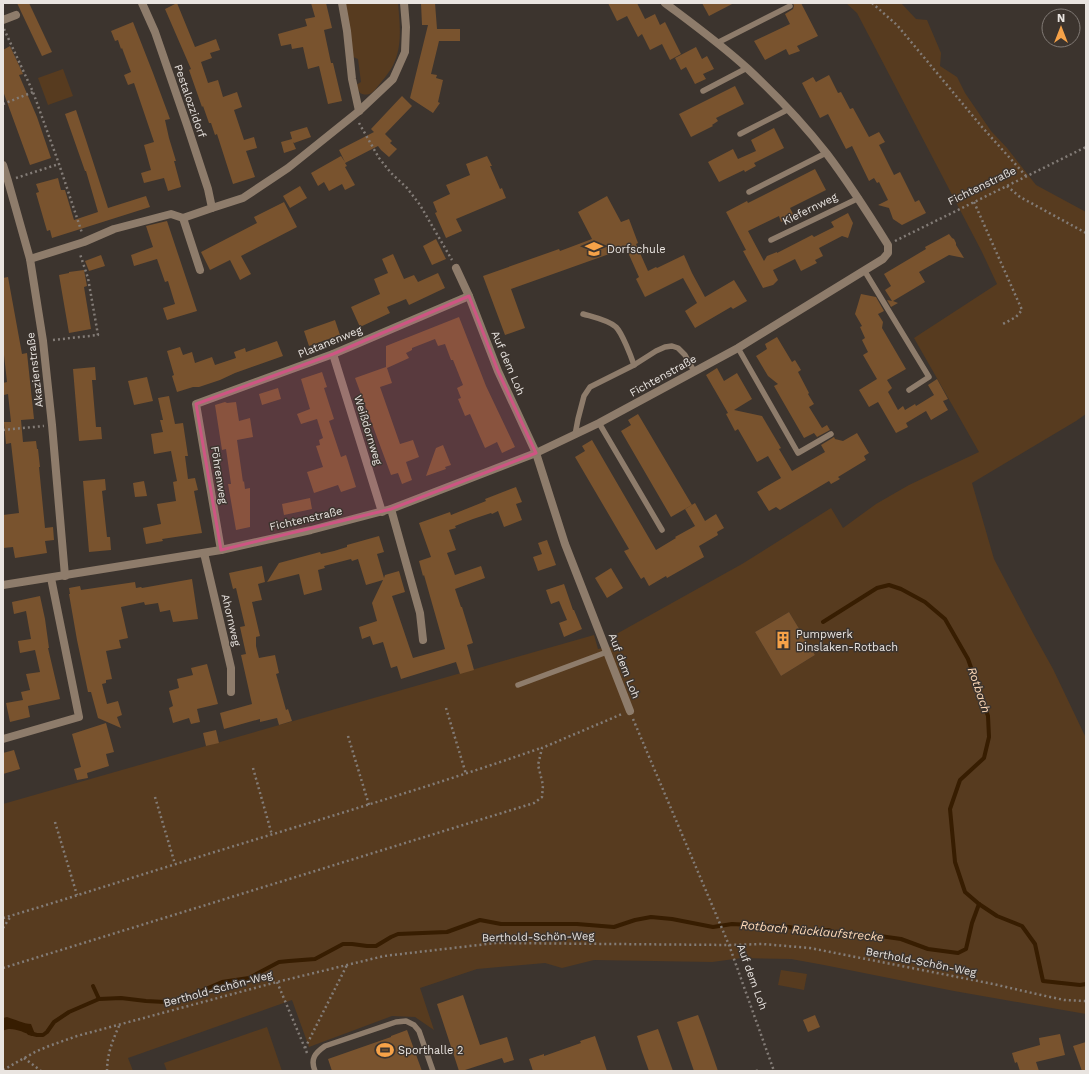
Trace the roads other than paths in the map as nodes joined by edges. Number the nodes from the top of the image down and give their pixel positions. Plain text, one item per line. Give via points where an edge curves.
1 (142, 3) edge
2 (342, 3) edge
3 (404, 3) edge
4 (665, 3) edge
5 (790, 6) dead end
6 (16, 15) dead end
7 (3, 20) edge
8 (717, 43) junction
9 (747, 68) junction
10 (703, 91) dead end
11 (788, 110) junction
12 (357, 113) junction
13 (740, 134) dead end
14 (826, 153) junction
15 (3, 165) edge
16 (749, 192) dead end
17 (859, 198) junction
18 (212, 208) junction
19 (183, 218) junction
20 (771, 240) dead end
21 (30, 259) junction
22 (883, 259) joint
23 (456, 268) road end
24 (200, 270) dead end
25 (864, 270) junction
26 (469, 296) junction
27 (583, 314) dead end
28 (738, 348) junction
29 (333, 354) junction
30 (634, 365) junction
31 (694, 371) junction
32 (909, 390) dead end
33 (196, 404) joint
34 (599, 423) junction
35 (831, 434) dead end
36 (575, 435) junction
37 (536, 452) junction
38 (387, 511) junction
39 (662, 530) dead end
40 (221, 550) junction
41 (204, 553) junction
42 (65, 576) junction
43 (51, 578) junction
44 (3, 585) edge
45 (423, 640) dead end
46 (607, 652) junction
47 (518, 685) dead end
48 (231, 692) dead end
49 (630, 711) road end
50 (3, 739) edge
51 (315, 1071) edge
52 (433, 1071) edge

1 - 18 street, Pestalozzidorf via 155,32 187,124
2 - 12 street
3 - 12 street via 405,52 393,79
4 - 8 street, Kiefernweg
5 - 8 lane
6 - 7 street
8 - 9 street, Kiefernweg
9 - 10 lane
9 - 11 street, Kiefernweg
11 - 13 lane
11 - 14 street, Kiefernweg
12 - 18 street via 288,168 243,198
14 - 16 lane
14 - 17 street, Kiefernweg
15 - 21 street, Akazienstraße
17 - 20 lane, Kiefernweg
17 - 22 street, Kiefernweg via 888,245 888,253
18 - 19 street
19 - 21 street via 171,214 114,229 81,243
19 - 24 street
21 - 42 street, Akazienstraße via 43,341
22 - 25 street, Fichtenstraße
23 - 26 street, Auf dem Loh
25 - 28 street, Fichtenstraße
25 - 32 lane via 929,377
26 - 29 street, Platanenweg
26 - 37 street, Auf dem Loh via 498,371
27 - 30 lane via 605,321 616,328
28 - 31 street, Fichtenstraße
28 - 35 lane via 798,453
29 - 33 street, Platanenweg
29 - 38 street, Weißdornweg
30 - 31 lane via 656,351 672,346 685,355
30 - 36 lane via 590,388 584,396
31 - 34 street, Fichtenstraße
33 - 40 street, Föhrenweg
34 - 36 street, Fichtenstraße
34 - 39 lane
36 - 37 street, Fichtenstraße
37 - 38 street, Fichtenstraße
37 - 46 street, Auf dem Loh via 565,544
38 - 40 street, Fichtenstraße
38 - 45 street, Weißdornweg via 420,613
40 - 41 street, Fichtenstraße
41 - 42 street, Fichtenstraße
41 - 48 street, Ahornweg via 231,668
42 - 43 street, Fichtenstraße
43 - 44 street, Fichtenstraße
43 - 50 street via 79,717
46 - 47 lane
46 - 49 street, Auf dem Loh
51 - 52 lane via 312,1065 314,1059 318,1051 325,1046 406,1021 419,1031

